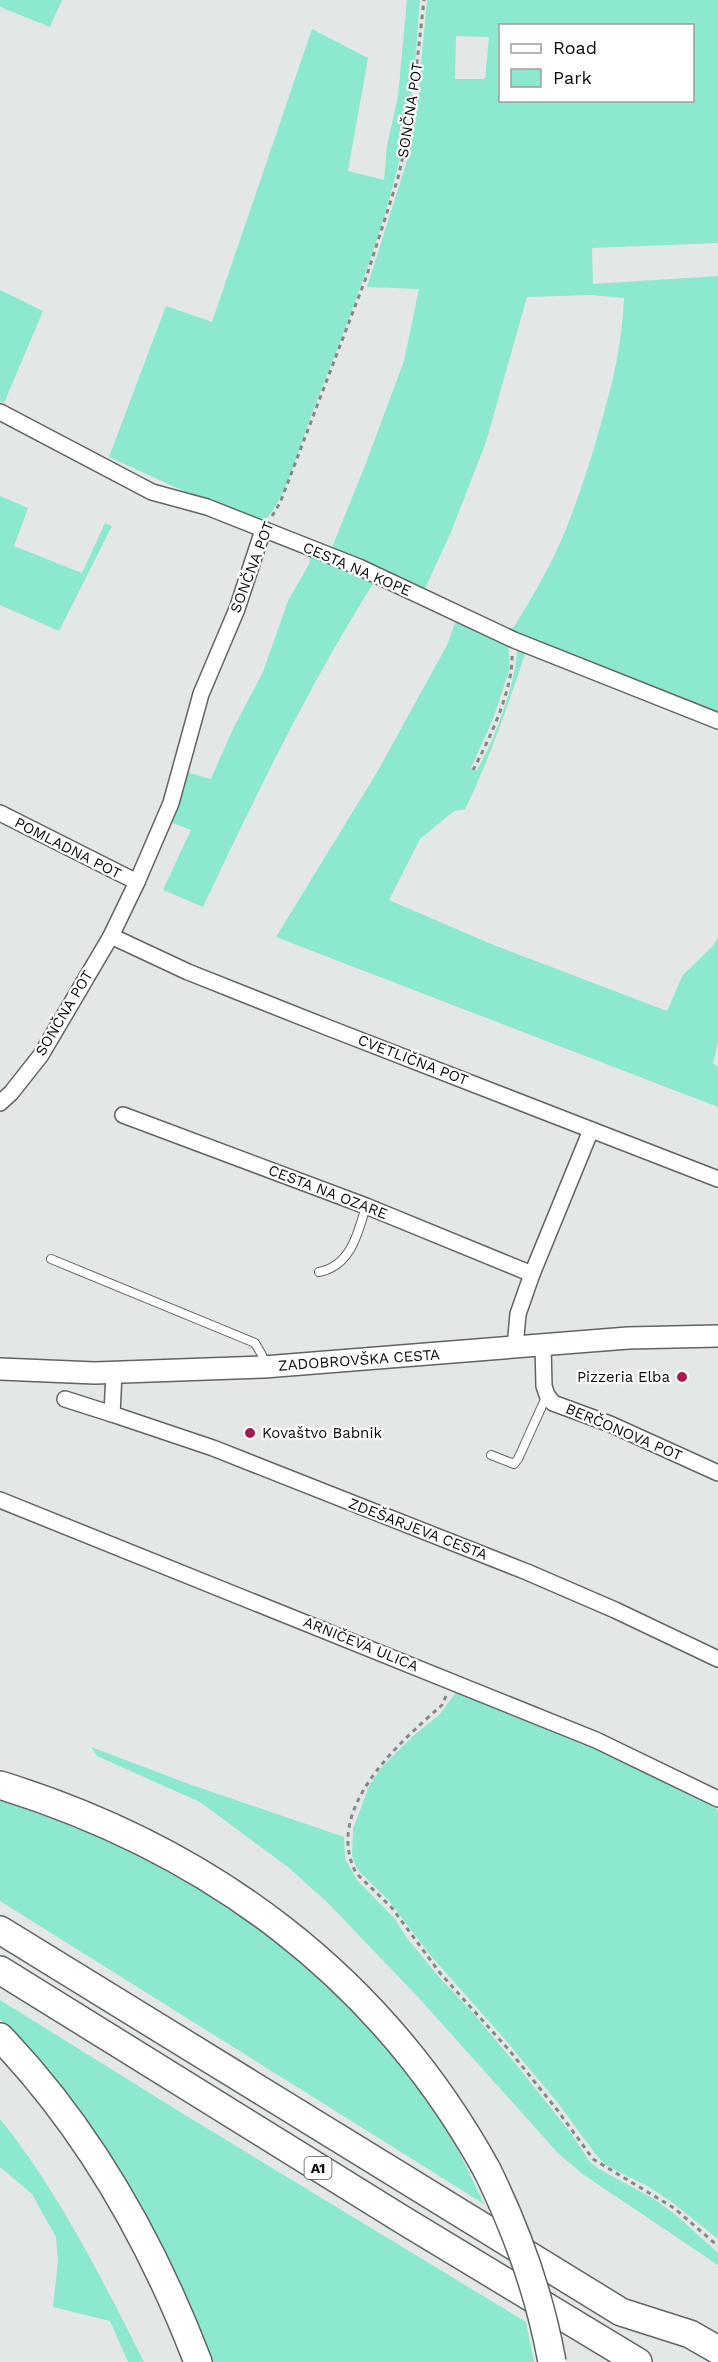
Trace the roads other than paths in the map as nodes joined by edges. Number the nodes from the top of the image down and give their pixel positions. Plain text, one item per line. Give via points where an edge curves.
1 (0, 412) edge
2 (263, 530) junction
3 (718, 721) edge
4 (0, 813) edge
5 (137, 882) junction
6 (111, 936) junction
7 (0, 1102) edge
8 (123, 1115) dead end
9 (591, 1130) junction
10 (718, 1179) edge
11 (366, 1206) junction
12 (51, 1259) dead end
13 (319, 1272) dead end
14 (532, 1274) junction
15 (718, 1336) edge
16 (543, 1344) junction
17 (515, 1347) junction
18 (264, 1367) junction
19 (0, 1369) edge
20 (114, 1373) junction
21 (547, 1395) junction
22 (65, 1399) dead end
23 (112, 1414) junction
24 (491, 1455) dead end
25 (718, 1473) edge
26 (0, 1500) edge
27 (718, 1659) edge
28 (0, 1785) edge
29 (718, 1799) edge
30 (0, 1930) edge
31 (0, 1970) edge
32 (0, 2037) edge
33 (621, 2312) junction
34 (718, 2350) edge
35 (198, 2362) edge
36 (552, 2362) edge
37 (638, 2362) edge
38 (704, 2362) edge

1 - 2 street, CESTA NA KOPE via 152,492 207,507
2 - 3 street, CESTA NA KOPE via 359,567 514,640
2 - 5 street, SONČNA POT via 237,609 201,694 171,803
4 - 5 street, POMLADNA POT
5 - 6 street, SONČNA POT
6 - 7 street, SONČNA POT via 41,1055
6 - 9 street, CVETLIČNA POT via 188,972
8 - 11 street, CESTA NA OZARE
9 - 10 street, CVETLIČNA POT
9 - 14 street
11 - 13 lane via 343,1261
11 - 14 street, CESTA NA OZARE
12 - 18 lane via 255,1343
14 - 17 street via 518,1314
15 - 16 main road, ZADOBROVŠKA CESTA
16 - 17 main road, ZADOBROVŠKA CESTA
16 - 21 street
17 - 18 main road, ZADOBROVŠKA CESTA
18 - 20 main road, ZADOBROVŠKA CESTA
19 - 20 main road, ZADOBROVŠKA CESTA
20 - 23 street
21 - 24 lane via 518,1460 514,1464
21 - 25 street, BERČONOVA POT via 553,1403
22 - 23 street, ZDEŠARJEVA CESTA
23 - 27 street, ZDEŠARJEVA CESTA via 213,1448 527,1572
26 - 29 street, ARNIČEVA ULICA via 596,1740
28 - 36 highway, bridge via 55,1803 146,1842 271,1920 345,1984 399,2041 442,2096 487,2170 536,2291
30 - 33 highway, A1
31 - 37 highway, A1
32 - 35 highway via 66,2115 119,2194 164,2278
33 - 34 highway via 690,2334
33 - 38 highway, A1

